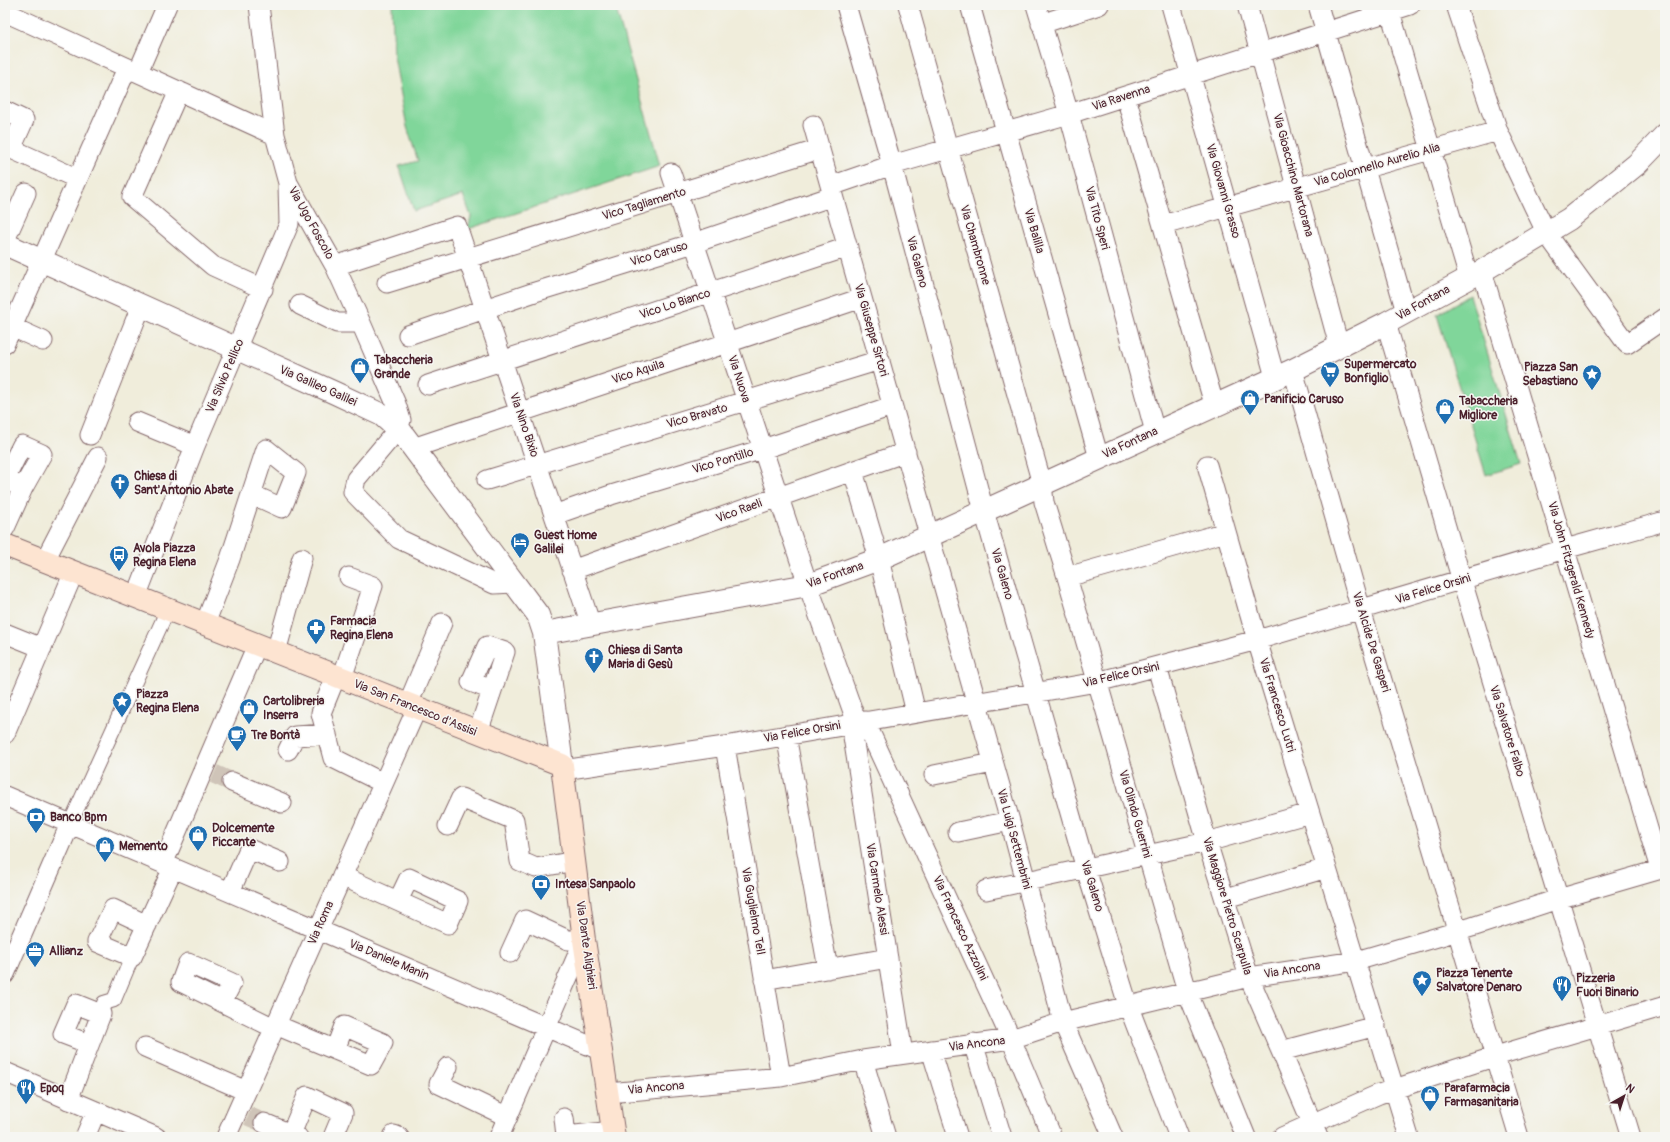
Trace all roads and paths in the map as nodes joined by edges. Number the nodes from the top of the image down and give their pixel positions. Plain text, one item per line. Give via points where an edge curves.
1 (167, 5) edge
2 (259, 5) edge
3 (846, 5) edge
4 (908, 5) edge
5 (970, 5) edge
6 (1036, 5) edge
7 (1099, 5) edge
8 (1171, 5) edge
9 (1247, 5) edge
10 (1318, 5) edge
11 (1410, 5) edge
12 (1456, 5) edge
13 (1388, 8) edge
14 (5, 12) edge
15 (1042, 24) junction
16 (1326, 32) junction
17 (1260, 53) junction
18 (132, 70) junction
19 (1190, 76) junction
20 (179, 91) junction
21 (1126, 97) junction
22 (5, 111) edge
23 (1069, 114) junction
24 (813, 125) dead end
25 (1498, 131) junction
26 (1006, 132) junction
27 (275, 135) junction
28 (1665, 135) edge
29 (8, 147) edge
30 (948, 148) junction
31 (820, 149) junction
32 (1431, 150) junction
33 (892, 165) junction
34 (1365, 168) junction
35 (671, 173) dead end
36 (78, 179) junction
37 (288, 183) junction
38 (1296, 188) junction
39 (832, 191) junction
40 (26, 193) dead end
41 (678, 193) junction
42 (1228, 207) junction
43 (1163, 225) junction
44 (1548, 234) junction
45 (5, 240) edge
46 (694, 243) junction
47 (5, 244) edge
48 (848, 247) junction
49 (467, 258) junction
50 (41, 261) junction
51 (335, 266) junction
52 (1476, 275) junction
53 (387, 283) dead end
54 (263, 289) junction
55 (711, 293) junction
56 (862, 298) junction
57 (300, 305) dead end
58 (141, 306) junction
59 (485, 310) junction
60 (1406, 312) junction
61 (1665, 318) edge
62 (362, 323) junction
63 (1386, 323) junction
64 (9, 328) edge
65 (408, 335) dead end
66 (43, 341) dead end
67 (728, 343) junction
68 (1339, 346) junction
69 (236, 349) junction
70 (880, 360) junction
71 (502, 361) junction
72 (1284, 373) junction
73 (428, 385) dead end
74 (747, 402) junction
75 (1214, 404) junction
76 (892, 406) junction
77 (519, 412) junction
78 (137, 422) dead end
79 (398, 429) junction
80 (1155, 432) junction
81 (90, 435) dead end
82 (22, 445) dead end
83 (195, 446) junction
84 (414, 448) junction
85 (763, 449) junction
86 (906, 452) junction
87 (98, 457) dead end
88 (1099, 458) junction
89 (536, 464) junction
90 (1207, 464) dead end
91 (853, 471) junction
92 (487, 480) dead end
93 (1042, 484) junction
94 (251, 494) junction
95 (778, 497) junction
96 (984, 511) junction
97 (554, 515) junction
98 (1665, 521) edge
99 (5, 528) edge
100 (1226, 532) junction
101 (929, 536) junction
102 (5, 545) edge
103 (1565, 549) junction
104 (302, 558) dead end
105 (879, 559) junction
106 (60, 567) junction
107 (572, 570) junction
108 (1067, 576) junction
109 (349, 577) dead end
110 (1462, 580) junction
111 (514, 583) junction
112 (808, 585) junction
113 (136, 597) junction
114 (168, 609) junction
115 (1361, 610) junction
116 (208, 617) junction
117 (442, 623) dead end
118 (590, 625) junction
119 (5, 633) edge
120 (544, 633) junction
121 (1257, 640) junction
122 (36, 646) junction
123 (487, 646) dead end
124 (267, 649) junction
125 (1157, 667) junction
126 (339, 677) junction
127 (1097, 682) junction
128 (1037, 693) junction
129 (976, 702) junction
130 (412, 706) junction
131 (916, 713) junction
132 (858, 723) junction
133 (478, 732) junction
134 (5, 734) edge
135 (327, 734) junction
136 (786, 735) junction
137 (725, 746) junction
138 (288, 750) dead end
139 (993, 763) junction
140 (562, 768) junction
141 (934, 776) dead end
142 (232, 782) tunnel mouth
143 (384, 783) junction
144 (5, 796) edge
145 (282, 803) dead end
146 (1310, 813) junction
147 (1010, 821) junction
148 (448, 826) dead end
149 (67, 830) junction
150 (958, 832) dead end
151 (1207, 842) junction
152 (1146, 856) junction
153 (575, 861) junction
154 (280, 862) dead end
155 (1086, 868) junction
156 (1327, 868) junction
157 (1662, 869) edge
158 (170, 870) junction
159 (342, 876) junction
160 (1026, 881) junction
161 (986, 890) dead end
162 (230, 892) junction
163 (1226, 898) junction
164 (1558, 899) junction
165 (398, 901) junction
166 (1461, 924) junction
167 (147, 925) junction
168 (318, 930) junction
169 (584, 940) junction
170 (510, 953) dead end
171 (1349, 956) junction
172 (132, 957) junction
173 (888, 958) junction
174 (188, 963) dead end
175 (828, 969) junction
176 (5, 974) edge
177 (1249, 977) junction
178 (764, 980) junction
179 (1187, 991) junction
180 (1128, 1005) junction
181 (1665, 1006) edge
182 (101, 1014) junction
183 (1063, 1022) junction
184 (1376, 1026) junction
185 (1597, 1026) junction
186 (275, 1027) junction
187 (546, 1028) junction
188 (1012, 1039) junction
189 (973, 1043) junction
190 (89, 1044) junction
191 (145, 1047) dead end
192 (335, 1050) junction
193 (931, 1050) junction
194 (1281, 1051) junction
195 (602, 1052) junction
196 (903, 1054) junction
197 (863, 1060) junction
198 (1502, 1061) junction
199 (448, 1067) dead end
200 (5, 1072) edge
201 (781, 1077) junction
202 (246, 1091) junction
203 (608, 1093) junction
204 (1391, 1095) junction
205 (68, 1100) junction
206 (96, 1112) junction
207 (250, 1117) junction
208 (508, 1117) junction
209 (564, 1118) dead end
210 (1315, 1130) edge
211 (613, 1134) edge
212 (294, 1135) edge
213 (85, 1137) edge
214 (156, 1137) edge
215 (226, 1137) edge
216 (333, 1137) edge
217 (499, 1137) edge
218 (886, 1137) edge
219 (958, 1137) edge
220 (1002, 1137) edge
221 (1052, 1137) edge
222 (1113, 1137) edge
223 (1180, 1137) edge
224 (1246, 1137) edge
225 (1282, 1137) edge
226 (1409, 1137) edge
227 (1519, 1137) edge
228 (1631, 1137) edge

1 - 18 street
2 - 27 street, Via Ugo Foscolo
3 - 33 street, Via Galeno
4 - 30 street, Via Chambronne
5 - 26 street, Via Balilla
6 - 15 street, Via Tito Speri
7 - 15 street
8 - 19 street, Via Giovanni Grasso
9 - 17 street, Via Gioacchino Martorana
10 - 16 street
11 - 13 street, Via Ravenna
12 - 25 street
13 - 16 street, Via Ravenna
13 - 32 street, Via John Fitzgerald Kennedy
14 - 18 street
15 - 23 street, Via Tito Speri
16 - 17 street, Via Ravenna
16 - 34 street
17 - 19 street, Via Ravenna
17 - 38 street, Via Gioacchino Martorana
18 - 20 street
18 - 36 street
19 - 21 street, Via Ravenna
19 - 42 street, Via Giovanni Grasso
20 - 27 street
20 - 54 street via 132,198 213,266
21 - 23 street, Via Ravenna
21 - 43 street
22 - 29 street via 24,120
23 - 26 street, Via Ravenna
23 - 80 street, Via Tito Speri
24 - 31 street, Via Giuseppe Sirtori
25 - 32 street, Via Colonnello Aurelio Alia
25 - 44 street
26 - 30 street, Via Ravenna
26 - 88 street, Via Balilla
27 - 37 street, Via Ugo Foscolo
28 - 44 street, Via Fontana via 1637,164
29 - 36 street
30 - 33 street, Via Ravenna
30 - 93 street, Via Chambronne
31 - 39 street, Via Giuseppe Sirtori
31 - 41 street, Vico Tagliamento
32 - 34 street, Via Colonnello Aurelio Alia
32 - 52 street, Via John Fitzgerald Kennedy
33 - 39 street, Via Ravenna
33 - 96 street, Via Galeno
34 - 38 street, Via Colonnello Aurelio Alia
34 - 60 street
35 - 41 street, Via Nuova
36 - 50 street
37 - 51 street, Via Ugo Foscolo
37 - 54 street, Via Silvio Pellico via 289,224
38 - 42 street, Via Colonnello Aurelio Alia
38 - 68 street, Via Gioacchino Martorana
39 - 46 street, Vico Caruso
39 - 48 street, Via Giuseppe Sirtori
40 - 45 street
41 - 46 street, Via Nuova
41 - 49 street, Vico Tagliamento
42 - 43 street, Via Colonnello Aurelio Alia
42 - 72 street, Via Giovanni Grasso
43 - 75 street
44 - 52 street, Via Fontana
44 - 61 street via 1627,344
46 - 55 street, Via Nuova
46 - 59 street, Vico Caruso
47 - 50 street, Via Galileo Galilei
48 - 55 street, Vico Lo Bianco
48 - 56 street, Via Giuseppe Sirtori
49 - 51 street, Via Nino Bixio via 457,226
49 - 53 street, Vico Tagliamento
49 - 59 street, Via Nino Bixio
50 - 58 street, Via Galileo Galilei
50 - 64 street
51 - 62 street, Via Ugo Foscolo
52 - 60 street, Via Fontana
52 - 103 street, Via John Fitzgerald Kennedy
54 - 69 street, Via Silvio Pellico
55 - 67 street, Via Nuova
55 - 71 street, Vico Lo Bianco
56 - 67 street, Vico Aquila
56 - 70 street, Via Giuseppe Sirtori
57 - 62 street via 337,323
58 - 69 street, Via Galileo Galilei
58 - 81 street
59 - 65 street, Vico Caruso
59 - 71 street, Via Nino Bixio
60 - 63 street, Via Fontana
62 - 79 street, Via Ugo Foscolo via 396,404 401,420
63 - 68 street, Via Fontana
63 - 110 street, Via Salvatore Falbo
64 - 66 street
67 - 74 street, Via Nuova
67 - 77 street, Vico Aquila
68 - 72 street, Via Fontana
69 - 79 street, Via Galileo Galilei via 382,416
69 - 83 street, Via Silvio Pellico
70 - 74 street, Vico Bravato
70 - 76 street, Via Giuseppe Sirtori
71 - 73 street, Vico Lo Bianco
71 - 77 street, Via Nino Bixio
72 - 75 street, Via Fontana
72 - 115 street, Via Alcide De Gasperi
74 - 85 street, Via Nuova
74 - 89 street, Vico Bravato
75 - 80 street, Via Fontana
76 - 85 street, Vico Pontillo
76 - 86 street, Via Giuseppe Sirtori
77 - 84 street, Vico Aquila
77 - 89 street, Via Nino Bixio
78 - 83 street
79 - 84 street, Via Galileo Galilei
79 - 111 street via 356,479 353,492 399,539 494,584
80 - 88 street, Via Fontana
82 - 99 street via 42,454
83 - 113 street, Via Silvio Pellico
84 - 111 street, Via Galileo Galilei
85 - 95 street, Via Nuova
85 - 97 street, Vico Pontillo
86 - 91 street, Vico Raeli
86 - 101 street, Via Giuseppe Sirtori
87 - 106 street
88 - 93 street, Via Fontana
89 - 92 street, Vico Bravato
89 - 97 street, Via Nino Bixio
90 - 100 street, Via Francesco Lutri
91 - 95 street, Vico Raeli
91 - 105 street
93 - 96 street, Via Fontana
93 - 108 street, Via Olindo Guerrini via 1044,502
94 - 94 street via 266,449 296,473 282,508
94 - 116 street
95 - 107 street, Vico Raeli
95 - 112 street, Via Nuova
96 - 101 street, Via Fontana
96 - 128 street, Via Galeno
97 - 107 street, Via Nino Bixio
98 - 103 street, Via Felice Orsini
100 - 108 street
100 - 121 street, Via Francesco Lutri
101 - 105 street, Via Fontana
101 - 129 street, Via Luigi Settembrini
102 - 106 main road
103 - 110 street, Via Felice Orsini
103 - 157 street, Via John Fitzgerald Kennedy
104 - 124 street
105 - 112 street, Via Fontana
105 - 131 street
106 - 113 main road, Via San Francesco d'Assisi
106 - 122 street
107 - 118 street, Via Nino Bixio
108 - 127 street, Via Olindo Guerrini
109 - 126 street via 373,586
110 - 115 street, Via Felice Orsini
110 - 164 street, Via Salvatore Falbo
111 - 120 street, Via Galileo Galilei via 538,615
112 - 118 street, Via Fontana
112 - 132 street, Via Nuova
113 - 114 main road, Via San Francesco d'Assisi
114 - 116 main road, Via San Francesco d'Assisi
114 - 149 street
115 - 121 street, Via Felice Orsini
115 - 166 street, Via Alcide De Gasperi
116 - 124 main road, Via San Francesco d'Assisi
117 - 130 street, Via Roma
118 - 120 street, Via Fontana
119 - 122 street
120 - 140 street, Via Dante Alighieri
121 - 125 street, Via Felice Orsini
121 - 146 street, Via Francesco Lutri
122 - 134 street
123 - 133 street via 505,652
124 - 126 main road, Via San Francesco d'Assisi
124 - 158 street via 209,772
125 - 127 street, Via Felice Orsini
125 - 151 street, Via Maggiore Pietro Scarpulla
126 - 130 main road, Via San Francesco d'Assisi
126 - 135 street via 321,713
127 - 128 street, Via Felice Orsini
127 - 152 street, Via Olindo Guerrini
128 - 129 street, Via Felice Orsini
128 - 155 street, Via Galeno
129 - 131 street, Via Felice Orsini
129 - 139 street, Via Luigi Settembrini
130 - 133 main road, Via San Francesco d'Assisi
130 - 143 street, Via Roma
131 - 132 street, Via Felice Orsini
132 - 136 street, Via Felice Orsini
132 - 173 street, Via Carmelo Alessi
132 - 188 street, Via Francesco Azzolini
133 - 140 main road, Via San Francesco d'Assisi
135 - 138 street via 295,736
135 - 143 street via 333,758
136 - 137 street, Via Felice Orsini
136 - 175 street
137 - 140 street, Via Felice Orsini
137 - 178 street, Via Guglielmo Tell
139 - 141 street
139 - 147 street, Via Luigi Settembrini
140 - 153 main road, Via Dante Alighieri
142 - 145 street
143 - 159 street, Via Roma
144 - 149 street, Via Daniele Manin
146 - 151 street
146 - 156 street, Via Francesco Lutri
147 - 150 street
147 - 160 street, Via Luigi Settembrini
148 - 153 street via 461,798 514,820 520,861 536,868
149 - 158 street, Via Daniele Manin
149 - 176 street
151 - 152 street
151 - 163 street, Via Maggiore Pietro Scarpulla
152 - 155 street
152 - 179 street, Via Olindo Guerrini
153 - 169 main road, Via Dante Alighieri
154 - 162 street via 249,849
155 - 160 street
155 - 180 street, Via Galeno
156 - 163 street
156 - 171 street, Via Francesco Lutri
157 - 164 street
158 - 162 street, Via Daniele Manin
158 - 167 street
159 - 165 street
159 - 168 street, Via Roma
160 - 161 street
160 - 183 street, Via Luigi Settembrini
162 - 168 street, Via Daniele Manin
163 - 177 street, Via Maggiore Pietro Scarpulla
164 - 166 street
164 - 185 street, Via Salvatore Falbo
165 - 165 street via 409,878 458,901 448,924
166 - 171 street, Via Ancona
166 - 198 street, Via Alcide De Gasperi
167 - 172 street
167 - 172 street via 113,909 97,942
168 - 186 street, Via Roma
168 - 187 street, Via Daniele Manin
169 - 170 street via 568,940 524,920
169 - 187 street
169 - 195 main road, Via Dante Alighieri
171 - 177 street, Via Ancona
171 - 184 street, Via Francesco Lutri
172 - 182 street via 114,1000 104,1003
173 - 175 street
173 - 196 street, Via Carmelo Alessi
174 - 186 street via 181,982
175 - 178 street
177 - 179 street, Via Ancona
177 - 194 street, Via Maggiore Pietro Scarpulla
178 - 201 street, Via Guglielmo Tell
179 - 180 street, Via Ancona
179 - 224 street, Via Olindo Guerrini
180 - 183 street, Via Ancona
180 - 223 street, Via Galeno
181 - 185 street
182 - 190 street
182 - 190 street via 76,1004 63,1034
183 - 188 street, Via Ancona
183 - 222 street, Via Luigi Settembrini
184 - 194 street
184 - 204 street, Via Francesco Lutri
185 - 198 street
185 - 228 street, Via Salvatore Falbo
186 - 192 street
186 - 202 street, Via Roma
187 - 195 street, Via Daniele Manin
187 - 208 street
188 - 189 street, Via Ancona
188 - 221 street, Via Francesco Azzolini
189 - 193 street, Via Ancona
189 - 220 street
190 - 205 street
191 - 202 street
192 - 192 street via 371,1065 383,1043 344,1026
193 - 196 street, Via Ancona
193 - 219 street
194 - 210 street, Via Maggiore Pietro Scarpulla
195 - 203 main road, Via Dante Alighieri
196 - 197 street, Via Ancona
197 - 201 street, Via Ancona
197 - 218 street
198 - 204 street
198 - 227 street
199 - 208 street via 440,1084
200 - 205 street
201 - 203 street, Via Ancona
202 - 207 street, Via Roma
203 - 211 main road, Via Dante Alighieri
204 - 210 street
204 - 226 street
205 - 206 street
206 - 213 street
206 - 214 street
207 - 212 street
207 - 215 street, Via Roma
208 - 217 street
209 - 211 street via 566,1136
210 - 225 street
212 - 216 street via 308,1096 343,1113

